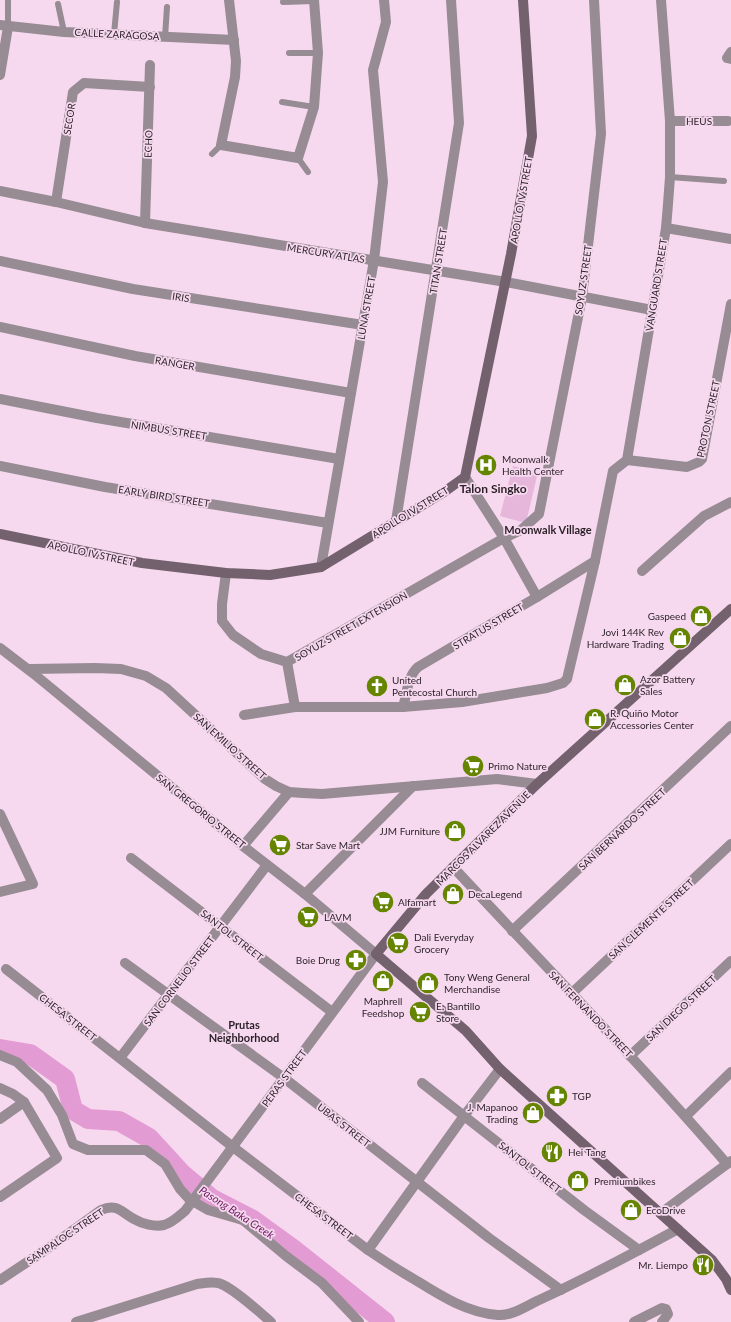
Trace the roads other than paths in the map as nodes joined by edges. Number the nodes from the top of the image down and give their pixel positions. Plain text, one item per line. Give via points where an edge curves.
1 (8, 0) edge
2 (229, 0) edge
3 (384, 0) edge
4 (451, 0) edge
5 (523, 0) edge
6 (594, 0) edge
7 (661, 0) edge
8 (314, 1) edge
9 (117, 2) dead end
10 (283, 2) dead end
11 (58, 4) dead end
12 (167, 7) dead end
13 (4, 26) edge
14 (64, 32) junction
15 (114, 34) junction
16 (165, 37) junction
17 (234, 40) junction
18 (289, 53) dead end
19 (318, 53) junction
20 (150, 65) dead end
21 (0, 75) edge
22 (150, 87) junction
23 (282, 102) dead end
24 (314, 107) junction
25 (670, 121) junction
26 (728, 121) dead end
27 (221, 146) junction
28 (212, 154) dead end
29 (298, 158) junction
30 (308, 172) dead end
31 (670, 177) junction
32 (724, 181) dead end
33 (0, 191) edge
34 (56, 202) junction
35 (145, 223) junction
36 (666, 228) junction
37 (731, 239) edge
38 (374, 260) junction
39 (0, 261) edge
40 (436, 271) junction
41 (506, 282) junction
42 (582, 296) junction
43 (731, 304) edge
44 (652, 310) junction
45 (362, 325) junction
46 (0, 327) edge
47 (351, 393) junction
48 (0, 398) edge
49 (340, 458) junction
50 (627, 460) junction
51 (0, 466) edge
52 (465, 477) junction
53 (731, 502) edge
54 (396, 521) junction
55 (328, 523) junction
56 (0, 534) edge
57 (504, 538) junction
58 (595, 561) junction
59 (321, 567) junction
60 (642, 571) dead end
61 (226, 573) junction
62 (537, 597) junction
63 (731, 609) edge
64 (0, 648) edge
65 (287, 662) junction
66 (27, 668) junction
67 (295, 707) junction
68 (403, 707) junction
69 (244, 715) dead end
70 (731, 726) edge
71 (537, 784) junction
72 (412, 786) junction
73 (289, 792) junction
74 (0, 814) edge
75 (731, 844) edge
76 (243, 846) junction
77 (131, 858) dead end
78 (268, 864) junction
79 (453, 868) junction
80 (0, 892) edge
81 (305, 894) junction
82 (220, 926) junction
83 (512, 931) junction
84 (376, 954) junction
85 (731, 961) edge
86 (125, 963) dead end
87 (6, 969) dead end
88 (571, 994) junction
89 (169, 995) junction
90 (332, 1012) junction
91 (0, 1055) edge
92 (630, 1056) junction
93 (120, 1058) junction
94 (500, 1069) junction
95 (731, 1072) edge
96 (284, 1078) junction
97 (422, 1083) dead end
98 (0, 1088) edge
99 (24, 1102) junction
100 (464, 1116) junction
101 (686, 1116) junction
102 (0, 1119) edge
103 (233, 1147) junction
104 (729, 1162) edge
105 (417, 1182) junction
106 (0, 1197) edge
107 (193, 1201) junction
108 (661, 1213) junction
109 (678, 1229) junction
110 (368, 1250) junction
111 (639, 1250) junction
112 (0, 1280) edge
113 (561, 1290) junction
114 (731, 1290) edge
115 (500, 1319) edge
116 (76, 1322) edge
117 (271, 1322) edge
118 (359, 1322) edge
119 (634, 1322) edge
120 (662, 1322) edge

1 - 13 lane
2 - 17 street
3 - 38 street, LUNA STREET via 386,22 372,70 383,182
4 - 40 street, TITAN STREET via 459,123
5 - 41 main road, APOLLO IV STREET via 532,136
6 - 42 street, SOYUZ STREET via 601,134
7 - 25 street, VANGUARD STREET
8 - 10 lane
8 - 19 street
9 - 15 lane
11 - 14 lane
12 - 16 lane
13 - 14 street, CALLE ZARAGOSA
13 - 21 street
14 - 15 street, CALLE ZARAGOSA
15 - 16 street, CALLE ZARAGOSA
16 - 17 street, CALLE ZARAGOSA
17 - 27 street via 235,76
18 - 19 lane
19 - 24 street
20 - 22 street, ECHO
22 - 34 street, SECOR via 84,83 73,92
22 - 35 street, ECHO
23 - 24 lane
24 - 29 street
25 - 26 street, HEUS
25 - 31 street, VANGUARD STREET
27 - 28 lane
27 - 29 street
29 - 30 lane
31 - 32 lane
31 - 36 street, VANGUARD STREET
33 - 34 street, MERCURY ATLAS
34 - 35 street, MERCURY ATLAS
35 - 38 street, MERCURY ATLAS
36 - 37 street
36 - 44 street, VANGUARD STREET
38 - 40 street, MERCURY ATLAS
38 - 45 street, LUNA STREET
39 - 45 street, IRIS via 133,289
40 - 41 street, MERCURY ATLAS
40 - 54 street, TITAN STREET
41 - 42 street, MERCURY ATLAS
41 - 52 main road, APOLLO IV STREET
42 - 44 street, MERCURY ATLAS
42 - 57 street, SOYUZ STREET via 539,514 521,530
43 - 50 street, PROTON STREET via 702,459 687,467
44 - 50 street, VANGUARD STREET
45 - 47 street, LUNA STREET
46 - 47 street, RANGER via 135,356
47 - 49 street, LUNA STREET
48 - 49 street, NIMBUS STREET via 97,418
49 - 55 street, LUNA STREET
50 - 58 street via 613,471
51 - 55 street, EARLY BIRD STREET via 105,487
52 - 54 main road, APOLLO IV STREET
52 - 57 street
53 - 60 street via 704,516
54 - 59 main road, APOLLO IV STREET
55 - 59 street, LUNA STREET
56 - 61 main road, APOLLO IV STREET via 142,563
57 - 62 street
57 - 65 street, SOYUZ STREET EXTENSION
58 - 62 street, STRATUS STREET
58 - 68 street via 570,672 563,683 462,702
59 - 61 main road, APOLLO IV STREET via 270,575
61 - 65 street, SOYUZ STREET EXTENSION via 222,622 233,635 260,654
62 - 68 street, STRATUS STREET via 413,672
63 - 71 main road, MARCOS ALVAREZ AVENUE
64 - 66 street, SAN GREGORIO STREET
65 - 67 street
66 - 73 street, SAN EMILIO STREET via 121,669 146,676 166,688 265,779
66 - 76 street, SAN GREGORIO STREET
67 - 68 street
67 - 69 street
70 - 83 street, SAN BERNARDO STREET
71 - 72 street, SAN EMILIO STREET via 497,780
71 - 79 main road, MARCOS ALVAREZ AVENUE
72 - 73 street, SAN EMILIO STREET via 322,794
72 - 81 street
73 - 76 street
74 - 80 street via 33,884
75 - 88 street, SAN CLEMENTE STREET
76 - 78 street, SAN GREGORIO STREET
77 - 82 street, SANTOL STREET
78 - 81 street, SAN GREGORIO STREET
78 - 82 street, SAN CORNELIO STREET
79 - 83 street, SAN FERNANDO STREET
79 - 84 main road, MARCOS ALVAREZ AVENUE via 426,894
81 - 84 street, SAN GREGORIO STREET
82 - 89 street, SAN CORNELIO STREET
82 - 90 street, SANTOL STREET
83 - 88 street, SAN FERNANDO STREET
84 - 90 street, PERAS STREET
84 - 94 main road via 466,1031
85 - 92 street, SAN DIEGO STREET
86 - 89 street, UBAS STREET
87 - 93 street, CHESA STREET
88 - 92 street, SAN FERNANDO STREET
89 - 93 street, SAN CORNELIO STREET
89 - 96 street, UBAS STREET
90 - 96 street, PERAS STREET
91 - 107 street via 17,1062 47,1090 62,1115 74,1144 88,1150 146,1150 165,1164 180,1189
92 - 101 street, SAN FERNANDO STREET
93 - 103 street, CHESA STREET
94 - 100 street
94 - 108 main road
95 - 101 street
96 - 103 street, PERAS STREET
96 - 105 street, UBAS STREET
97 - 100 street, SANTOL STREET
98 - 99 street
99 - 102 street
99 - 106 street via 56,1158
100 - 105 street
100 - 111 street, SANTOL STREET
101 - 104 street, SAN FERNANDO STREET
103 - 107 street, PERAS STREET
103 - 110 street, CHESA STREET
104 - 108 street
105 - 110 street
105 - 113 street, UBAS STREET
107 - 112 street, SAMPALOC STREET via 174,1220 154,1225 135,1220 120,1210 108,1207
107 - 118 street via 208,1210 243,1220 322,1283
108 - 109 main road
109 - 111 street, CHESA STREET
109 - 114 main road via 712,1260
110 - 115 street, CHESA STREET via 445,1298
111 - 113 street, CHESA STREET
113 - 115 street, CHESA STREET
116 - 117 street via 209,1282 221,1284 235,1292
119 - 120 street via 662,1308 666,1309 668,1314

